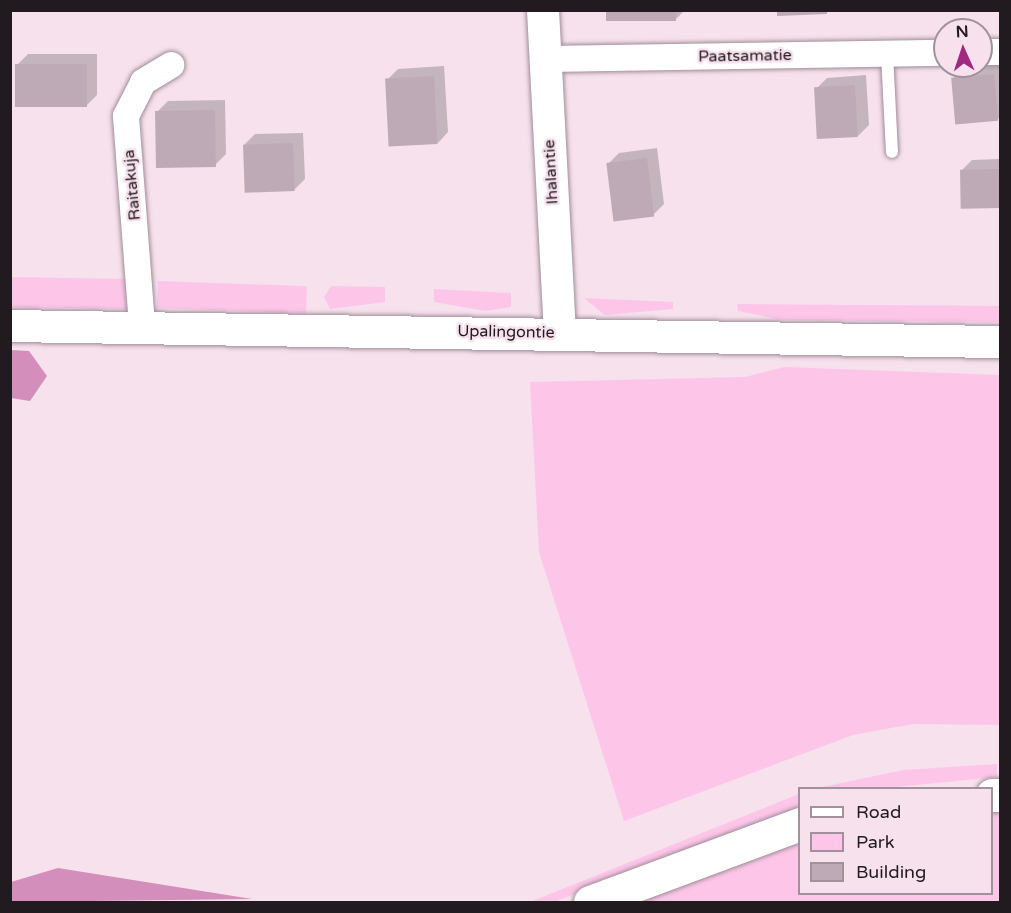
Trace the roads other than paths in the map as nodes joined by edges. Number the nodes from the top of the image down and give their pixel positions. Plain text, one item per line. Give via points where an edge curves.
1 (543, 10) edge
2 (933, 53) edge
3 (887, 54) junction
4 (546, 59) junction
5 (171, 65) dead end
6 (892, 152) dead end
7 (142, 325) junction
8 (10, 326) edge
9 (560, 333) junction
10 (1000, 342) edge
11 (798, 825) edge
12 (590, 903) edge

1 - 4 street, Ihalantie
2 - 3 street, Paatsamatie
3 - 4 street, Paatsamatie
3 - 6 lane
4 - 9 street, Ihalantie
5 - 7 street, Raitakuja via 143,82 126,116
7 - 8 street, Upalingontie
7 - 9 street, Upalingontie
9 - 10 street, Upalingontie
11 - 12 main road

